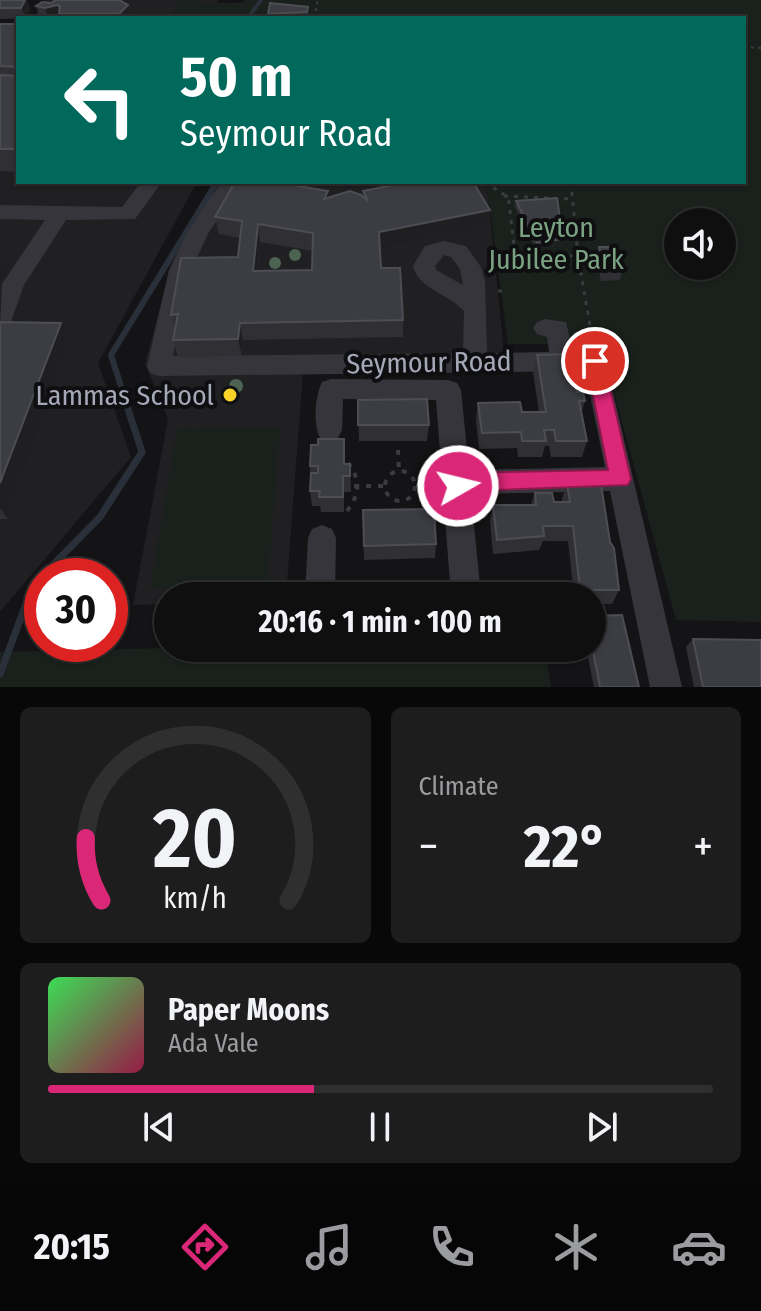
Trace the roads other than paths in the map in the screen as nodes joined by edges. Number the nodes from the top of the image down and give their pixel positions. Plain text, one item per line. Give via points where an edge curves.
1 (150, 184) edge
2 (260, 184) edge
3 (0, 212) edge
4 (60, 213) junction
5 (474, 307) dead end
6 (1, 321) edge
7 (545, 328) dead end
8 (562, 361) junction
9 (475, 362) junction
10 (329, 430) dead end
11 (621, 479) junction
12 (458, 482) junction
13 (322, 538) dead end
14 (320, 582) edge
15 (465, 582) edge
16 (666, 687) edge

1 - 4 street via 128,214
2 - 9 street, Seymour Road via 257,189 227,189 199,231 180,270 159,366
3 - 4 street
4 - 6 street via 13,284
5 - 9 street
7 - 8 street via 558,328
8 - 9 street, Seymour Road
8 - 11 street, Seymour Road via 595,361
10 - 12 street via 331,389 448,390
11 - 12 street
11 - 16 street
12 - 15 street
13 - 14 street

